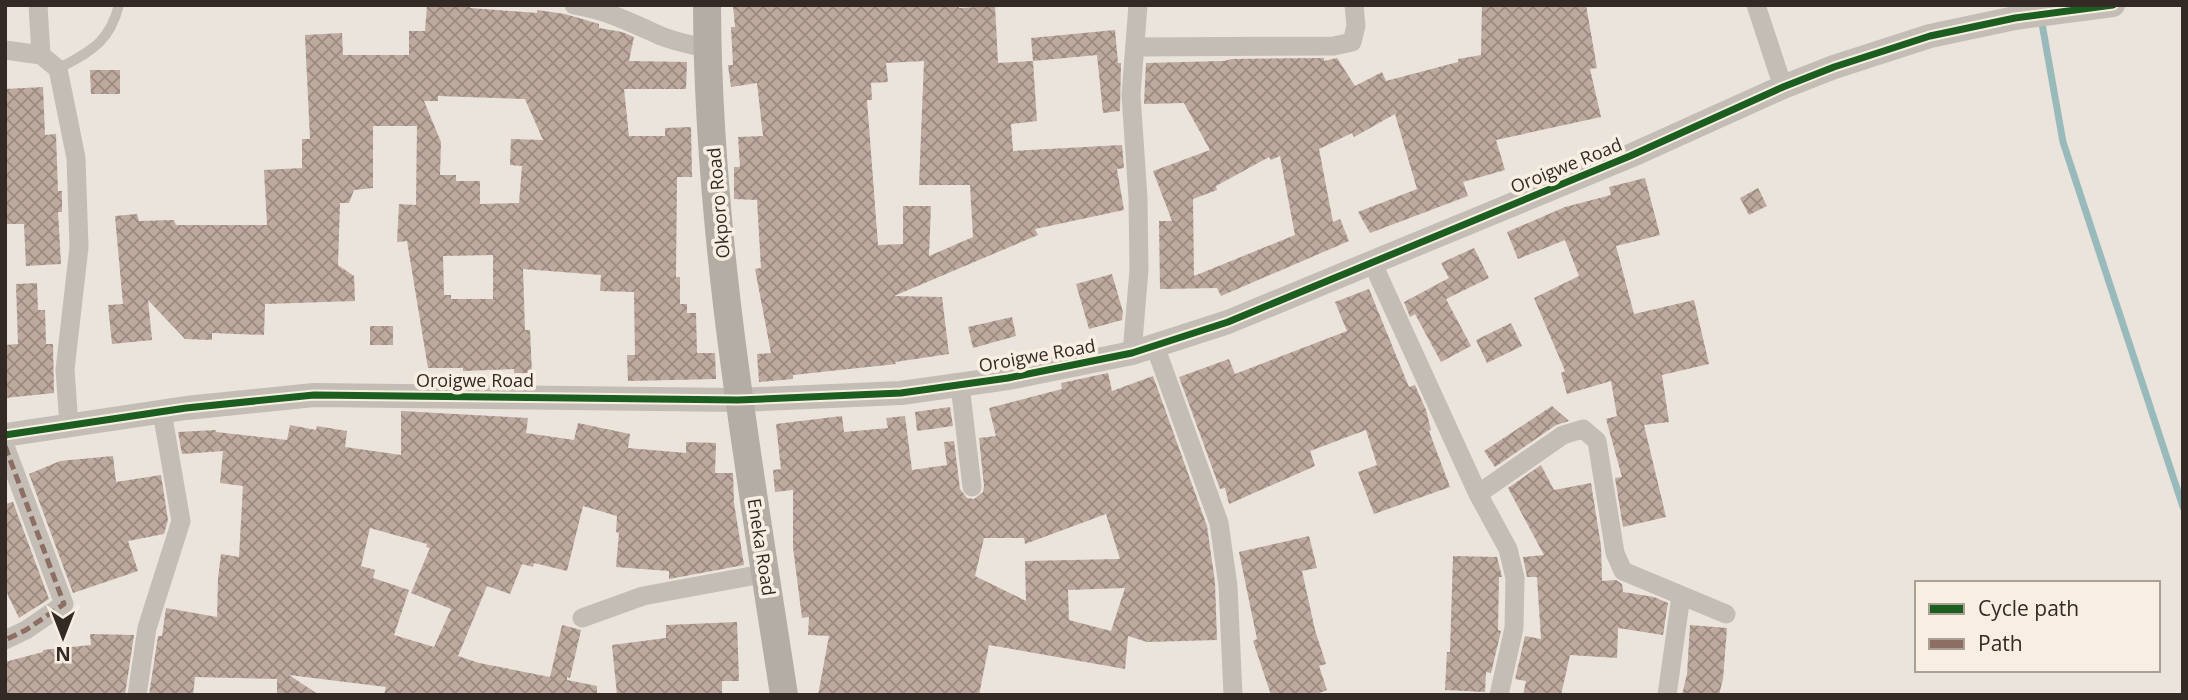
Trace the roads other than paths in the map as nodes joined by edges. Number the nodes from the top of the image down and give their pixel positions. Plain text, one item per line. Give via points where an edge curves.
1 (38, 5) edge
2 (119, 5) edge
3 (707, 5) edge
4 (1138, 5) edge
5 (1354, 5) edge
6 (1756, 5) edge
7 (2113, 5) edge
8 (580, 6) edge
9 (1135, 47) junction
10 (5, 50) edge
11 (708, 50) junction
12 (41, 55) junction
13 (58, 69) junction
14 (1783, 87) junction
15 (1372, 262) junction
16 (1144, 349) junction
17 (960, 385) junction
18 (738, 400) junction
19 (162, 411) junction
20 (69, 425) junction
21 (5, 435) edge
22 (5, 446) edge
23 (972, 487) dead end
24 (1478, 494) junction
25 (766, 573) junction
26 (1681, 596) junction
27 (1726, 614) dead end
28 (582, 618) dead end
29 (5, 640) edge
30 (137, 695) edge
31 (784, 695) edge
32 (1233, 695) edge
33 (1499, 695) edge
34 (1667, 695) edge

1 - 12 street
2 - 13 lane via 103,41
3 - 11 main road, Okporo Road
4 - 9 street
5 - 9 street via 1352,42 1334,46
6 - 14 street
7 - 14 street, Oroigwe Road via 2015,18 1930,36
8 - 11 street
9 - 16 street via 1131,95
10 - 12 street
11 - 18 main road, Okporo Road via 714,176
12 - 13 street
13 - 20 street via 76,158 79,203 79,247 65,370
14 - 15 street, Oroigwe Road via 1630,156
15 - 16 street, Oroigwe Road via 1228,322
15 - 24 street
16 - 17 street, Oroigwe Road
16 - 32 street via 1219,523 1228,586
17 - 18 street, Oroigwe Road via 901,393
17 - 23 street
18 - 19 street, Oroigwe Road via 314,395
18 - 25 main road, Eneka Road
19 - 20 street, Oroigwe Road
19 - 30 street via 181,521 147,628
20 - 21 street, Oroigwe Road
22 - 29 street via 64,604
24 - 26 street via 1563,435 1583,429 1597,441 1615,553 1623,571
24 - 33 street via 1508,549 1515,578 1514,628
25 - 28 street via 643,596
25 - 31 main road, Eneka Road
26 - 27 street
26 - 34 street

